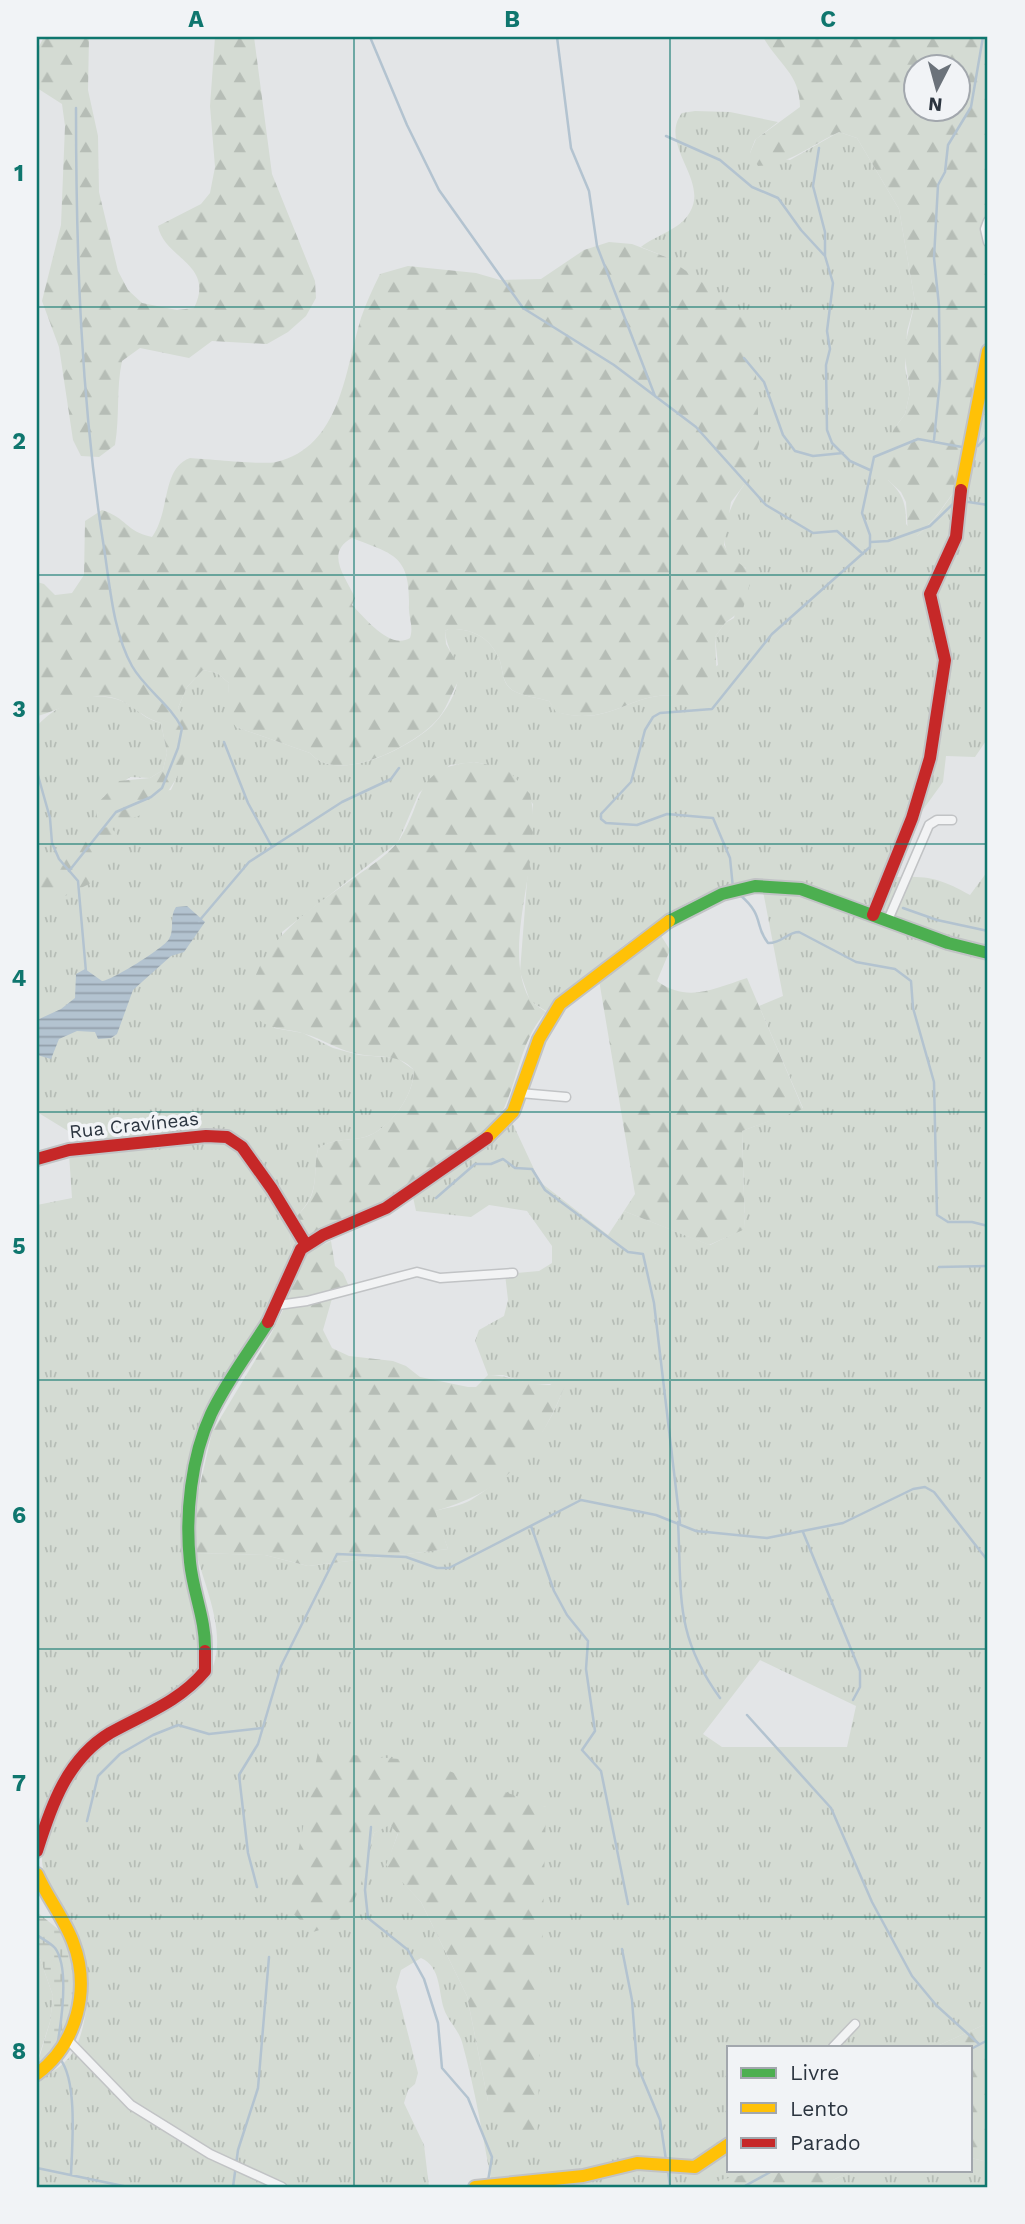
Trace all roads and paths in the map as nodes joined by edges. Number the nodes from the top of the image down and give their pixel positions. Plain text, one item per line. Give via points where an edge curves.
1 (988, 221) edge
2 (988, 242) edge
3 (988, 351) edge
4 (952, 820) dead end
5 (873, 915) junction
6 (888, 920) junction
7 (988, 953) edge
8 (520, 1093) junction
9 (566, 1097) dead end
10 (37, 1159) edge
11 (306, 1245) junction
12 (513, 1273) dead end
13 (278, 1305) junction
14 (37, 1851) edge
15 (37, 1874) edge
16 (855, 2024) dead end
17 (70, 2042) junction
18 (834, 2046) edge
19 (37, 2074) edge
20 (727, 2145) edge
21 (282, 2187) edge
22 (475, 2187) edge

1 - 2 street
3 - 5 street via 963,468 958,528 930,594 945,660 930,758 912,818
4 - 6 street via 929,825
5 - 6 street
5 - 8 street via 801,889 771,885 722,894 693,907 630,947 560,1004 539,1039
6 - 7 street via 958,947
8 - 9 street
8 - 11 street via 507,1120 482,1142 386,1208
10 - 11 street, Rua Cravíneas via 69,1150 226,1137 240,1145
11 - 13 street via 294,1261
12 - 13 street via 440,1278 417,1272
13 - 14 street via 211,1414 197,1459 187,1548 206,1631 205,1671 184,1693 85,1752 61,1790
15 - 17 street via 76,1952 78,1994
16 - 18 street
17 - 19 street
17 - 21 street via 131,2105 210,2154
20 - 22 street via 695,2167 637,2163 583,2176

